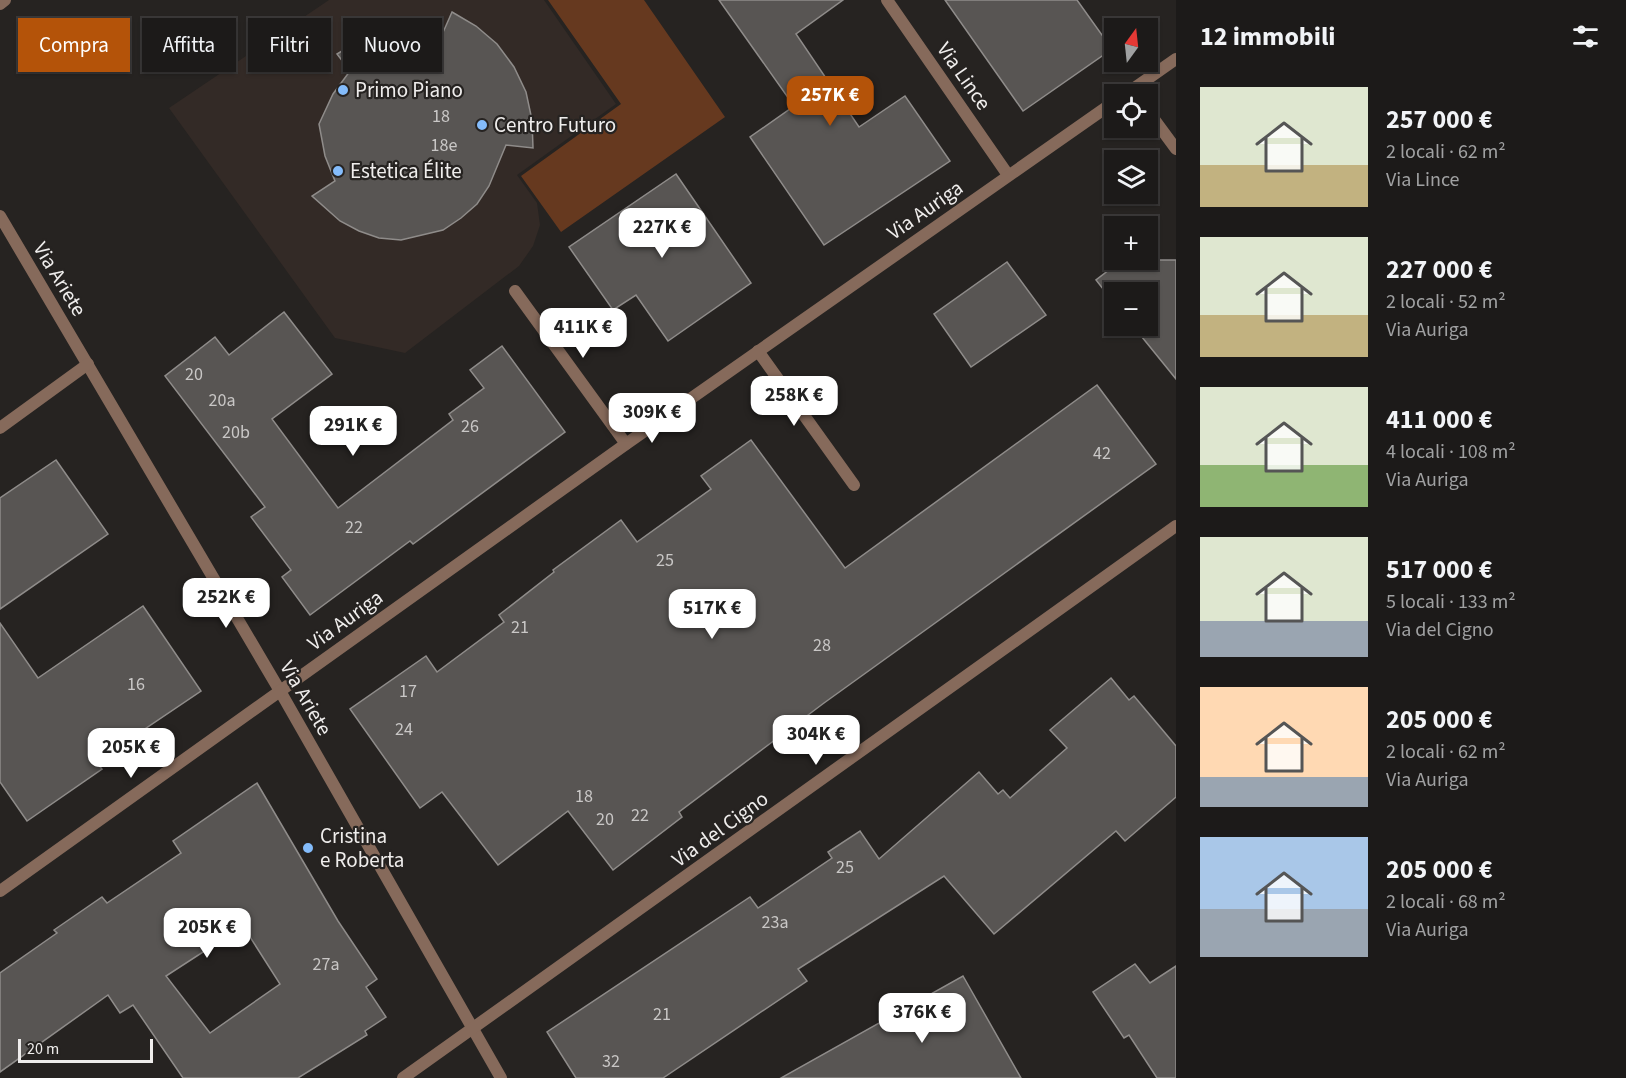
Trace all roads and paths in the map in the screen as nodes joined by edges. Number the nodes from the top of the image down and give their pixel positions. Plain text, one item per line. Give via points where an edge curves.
1 (5, 0) edge
2 (886, 0) edge
3 (0, 4) edge
4 (1176, 59) edge
5 (1143, 84) edge
6 (1104, 109) edge
7 (1158, 125) edge
8 (1176, 149) edge
9 (1008, 175) junction
10 (0, 216) edge
11 (515, 291) dead end
12 (758, 351) junction
13 (88, 364) junction
14 (0, 428) edge
15 (626, 444) junction
16 (854, 485) dead end
17 (1176, 526) edge
18 (280, 691) junction
19 (0, 891) edge
20 (472, 1030) junction
21 (403, 1078) edge
22 (501, 1078) edge

1 - 3 street
2 - 9 street, Via Lince
4 - 5 street
6 - 9 street, Via Auriga
7 - 8 street
9 - 12 street, Via Auriga
10 - 13 street, Via Ariete
11 - 15 street
12 - 15 street, Via Auriga
12 - 16 street
13 - 14 street
13 - 18 street, Via Ariete
15 - 18 street, Via Auriga
17 - 20 street, Via del Cigno
18 - 19 street, Via Auriga
18 - 20 street, Via Ariete
20 - 21 street, Via del Cigno
20 - 22 street, Via Ariete

